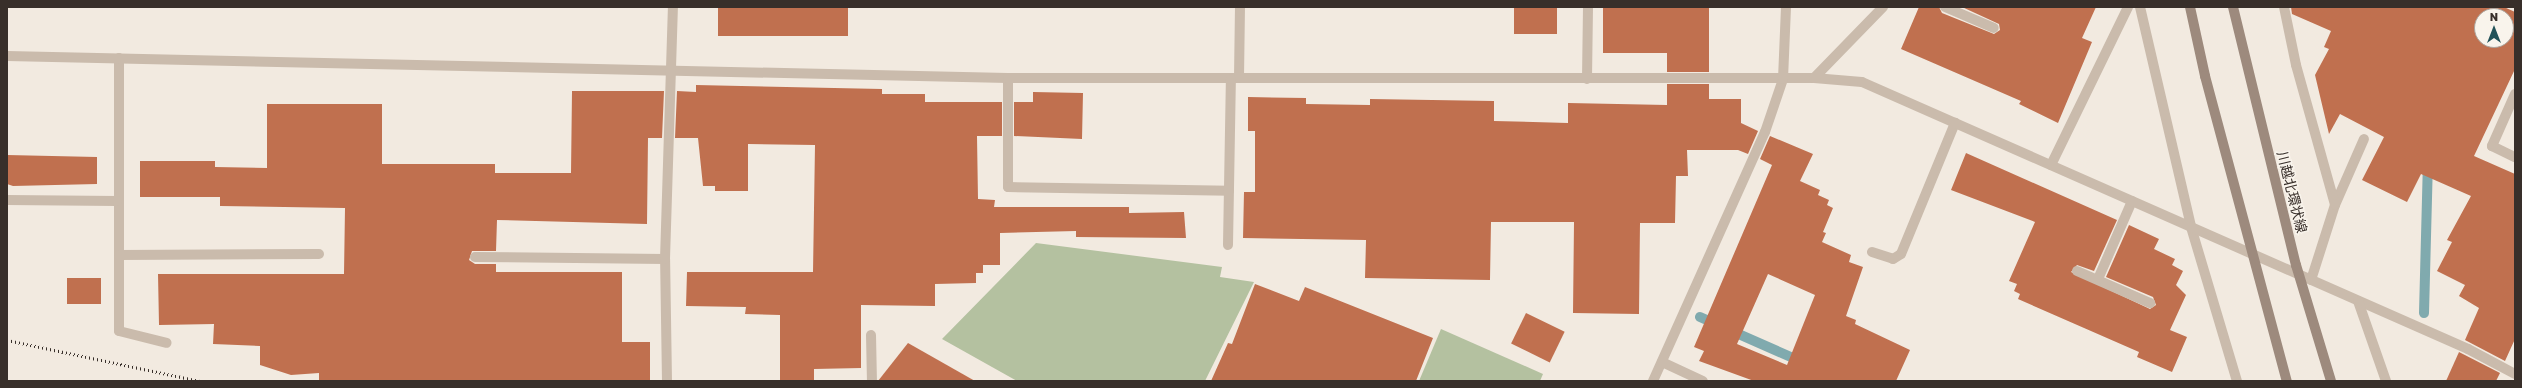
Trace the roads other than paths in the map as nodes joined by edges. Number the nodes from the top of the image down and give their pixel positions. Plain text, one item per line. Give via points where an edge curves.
1 (673, 7) edge
2 (1240, 7) edge
3 (1588, 7) edge
4 (1786, 7) edge
5 (1883, 7) edge
6 (1945, 7) edge
7 (2128, 7) edge
8 (2140, 7) edge
9 (2190, 7) edge
10 (2234, 7) edge
11 (2284, 7) edge
12 (1994, 28) dead end
13 (7, 56) edge
14 (119, 58) junction
15 (672, 70) junction
16 (1008, 78) junction
17 (1814, 78) junction
18 (1235, 79) junction
19 (1587, 79) junction
20 (1783, 79) junction
21 (2515, 94) edge
22 (1956, 124) junction
23 (2364, 138) dead end
24 (2515, 157) edge
25 (2051, 165) junction
26 (1229, 191) junction
27 (7, 200) edge
28 (117, 201) junction
29 (2132, 201) junction
30 (2335, 205) junction
31 (2191, 227) junction
32 (1228, 245) dead end
33 (1872, 252) dead end
34 (319, 254) dead end
35 (119, 255) junction
36 (475, 257) dead end
37 (665, 259) junction
38 (2077, 271) dead end
39 (2098, 279) junction
40 (2311, 280) junction
41 (2358, 301) junction
42 (2150, 304) dead end
43 (871, 335) dead end
44 (167, 343) dead end
45 (1662, 362) junction
46 (2515, 374) edge
47 (667, 381) edge
48 (872, 381) edge
49 (1652, 381) edge
50 (1703, 381) edge
51 (2237, 381) edge
52 (2287, 381) edge
53 (2331, 381) edge
54 (2386, 381) edge

1 - 15 street
2 - 18 street
3 - 19 street
4 - 20 street
5 - 17 street
6 - 12 street
7 - 25 street
8 - 31 street
9 - 52 main road, bridge via 2206,84
10 - 53 main road, 川越北環状線, bridge via 2296,265
11 - 30 street
13 - 14 street
14 - 15 street
14 - 28 street
15 - 16 street
15 - 37 street
16 - 18 street
16 - 26 street via 1008,187
17 - 20 street
17 - 22 street via 1862,82
18 - 19 street
18 - 26 street
19 - 20 street
20 - 45 street via 1764,132
21 - 24 street via 2492,146
22 - 25 street
22 - 33 street via 1901,254 1893,259
23 - 30 street
25 - 29 street
26 - 32 street
27 - 28 street
28 - 35 street
29 - 31 street
29 - 39 street
30 - 40 street
31 - 40 street
31 - 51 street
34 - 35 street
35 - 44 street via 119,331
36 - 37 street
37 - 47 street
38 - 39 street
39 - 42 street
40 - 41 street
41 - 46 street via 2468,349
41 - 54 street
43 - 48 street
45 - 49 street
45 - 50 street

